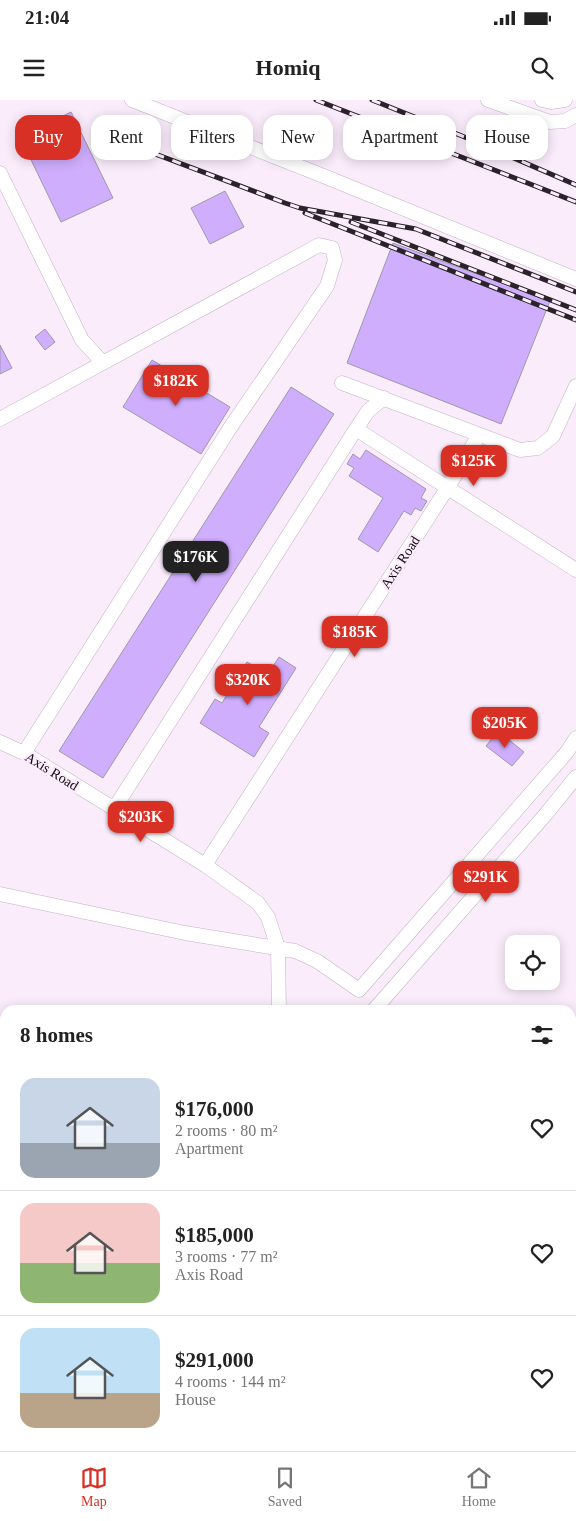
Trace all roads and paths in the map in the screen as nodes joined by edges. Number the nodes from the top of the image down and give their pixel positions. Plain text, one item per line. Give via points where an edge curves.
1 (132, 100) edge
2 (488, 100) edge
3 (542, 100) edge
4 (565, 100) edge
5 (576, 115) edge
6 (0, 173) edge
7 (576, 279) edge
8 (102, 363) junction
9 (342, 383) dead end
10 (576, 386) edge
11 (384, 398) junction
12 (0, 419) edge
13 (356, 429) junction
14 (480, 435) junction
15 (448, 487) junction
16 (576, 570) edge
17 (576, 738) edge
18 (0, 742) edge
19 (24, 753) junction
20 (576, 777) edge
21 (114, 809) junction
22 (205, 865) junction
23 (0, 894) edge
24 (278, 948) junction
25 (279, 1005) edge
26 (378, 1005) edge

1 - 7 street
2 - 5 street via 550,122 565,121
3 - 4 street
6 - 8 street via 82,340
8 - 12 street
8 - 19 street via 319,245 332,248 335,260 327,286 230,428
9 - 11 street
10 - 14 street via 553,436 538,448 520,450
11 - 13 street via 368,411
11 - 14 street
13 - 15 street
13 - 21 street
14 - 15 street, Axis Road
15 - 16 street
15 - 22 street, Axis Road
17 - 24 street via 358,990 317,961 295,951
18 - 19 street, Axis Road
19 - 21 street, Axis Road
20 - 26 street
21 - 22 street, Axis Road
22 - 24 street, Axis Road via 258,903 268,917
23 - 24 street via 185,933
24 - 25 street, Axis Road

